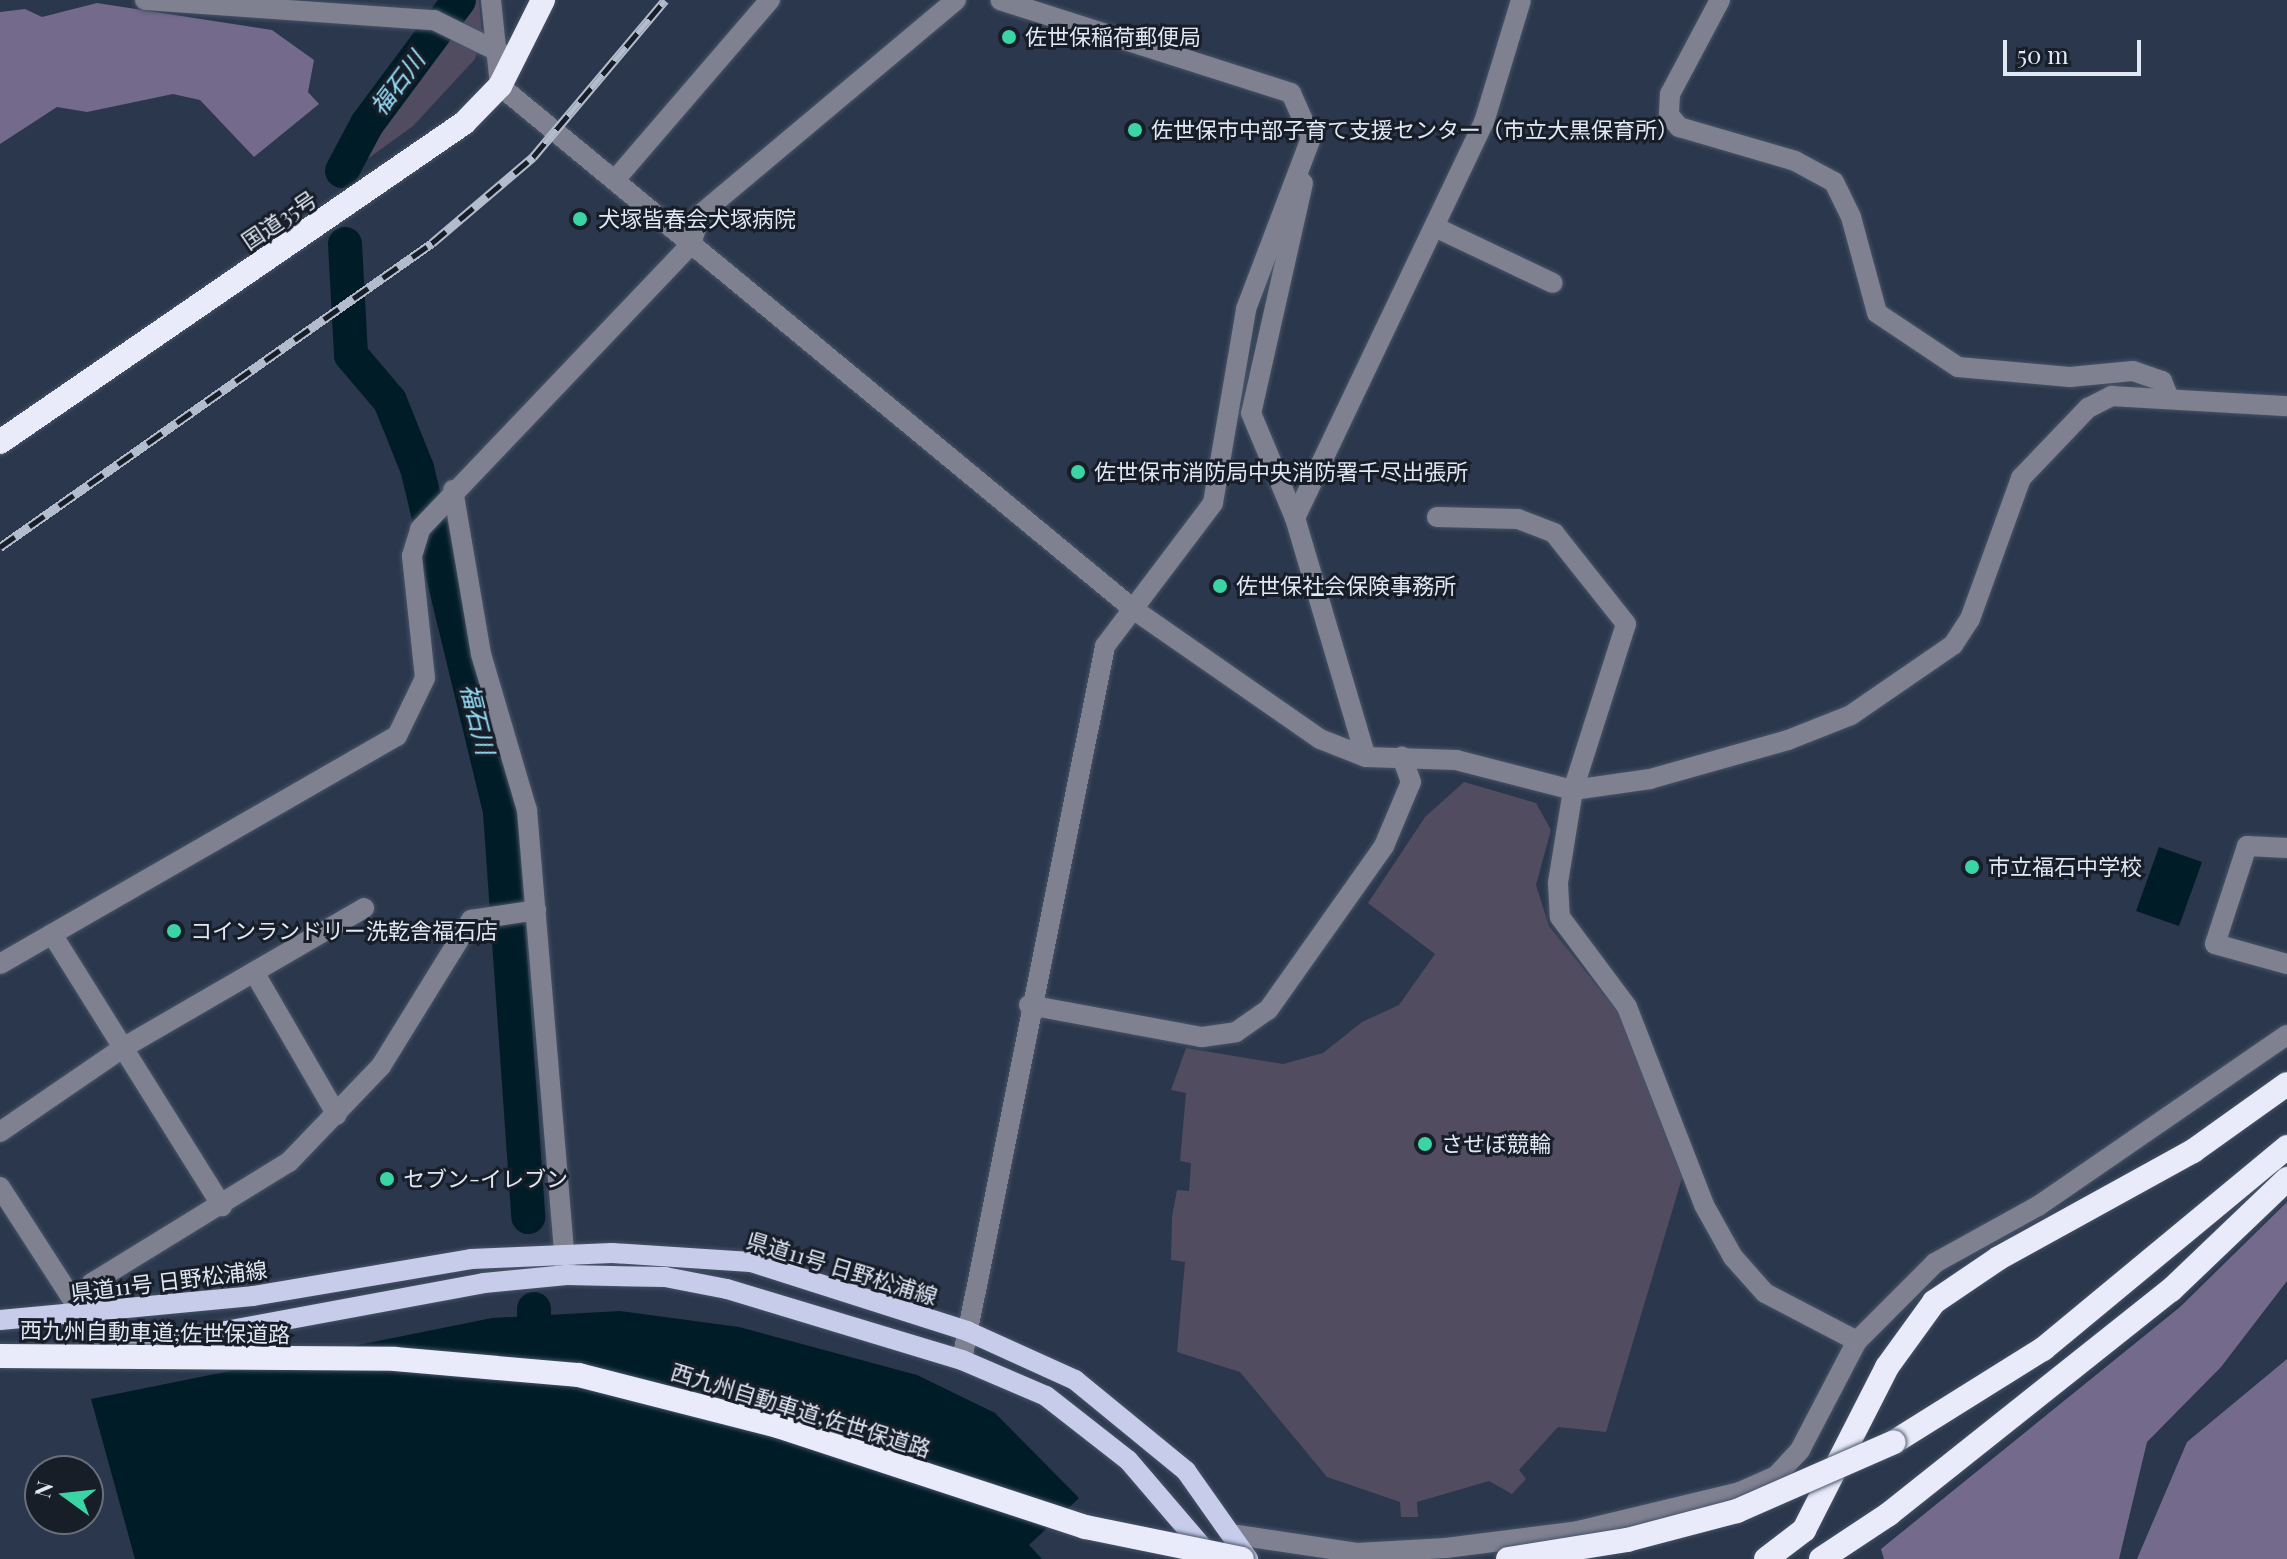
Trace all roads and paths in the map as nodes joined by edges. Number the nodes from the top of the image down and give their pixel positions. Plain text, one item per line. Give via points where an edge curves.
1 (145, 0) edge
2 (491, 0) edge
3 (543, 0) edge
4 (770, 0) edge
5 (956, 0) edge
6 (1000, 0) edge
7 (1521, 0) edge
8 (1720, 0) edge
9 (501, 53) junction
10 (500, 86) junction
11 (1306, 163) junction
12 (615, 180) junction
13 (1437, 228) junction
14 (691, 244) junction
15 (1553, 283) dead end
16 (2168, 396) junction
17 (2287, 406) edge
18 (0, 442) edge
19 (453, 490) junction
20 (1437, 517) dead end
21 (1295, 518) junction
22 (1133, 609) junction
23 (1366, 757) junction
24 (1402, 757) junction
25 (1573, 790) junction
26 (2287, 848) edge
27 (364, 908) dead end
28 (530, 911) junction
29 (52, 934) junction
30 (0, 964) edge
31 (2287, 964) edge
32 (254, 972) junction
33 (1029, 1005) junction
34 (2287, 1035) edge
35 (121, 1049) junction
36 (2287, 1084) edge
37 (337, 1115) junction
38 (2287, 1129) edge
39 (0, 1132) edge
40 (2287, 1147) edge
41 (2287, 1179) edge
42 (0, 1187) edge
43 (222, 1206) junction
44 (2209, 1210) junction
45 (562, 1253) junction
46 (567, 1275) junction
47 (83, 1316) junction
48 (0, 1320) edge
49 (967, 1331) junction
50 (1857, 1341) junction
51 (93, 1355) junction
52 (0, 1356) edge
53 (962, 1360) junction
54 (0, 1363) edge
55 (1242, 1551) edge
56 (1213, 1559) edge
57 (1508, 1559) edge
58 (1766, 1559) edge
59 (1821, 1559) edge

1 - 9 street via 434,20
2 - 9 street
3 - 10 highway, 国道35号
4 - 12 street
5 - 14 street via 701,214
6 - 11 street via 1291,93 1311,138
7 - 13 street via 1484,122
8 - 16 street via 1670,94 1669,115 1679,127 1795,161 1834,182 1877,313 1958,367 2070,377 2133,371 2162,381
9 - 10 street
10 - 12 street
10 - 18 highway, 国道35号 via 402,168
11 - 21 street via 1251,413
11 - 22 street via 1274,223 1246,309 1213,503
12 - 14 street
13 - 15 street
13 - 21 street
14 - 19 street
14 - 22 street
16 - 17 street
16 - 25 street via 2112,396 2057,436 2021,478 1970,619 1953,645 1913,678 1788,740 1650,779
19 - 28 street via 481,654 527,810
19 - 29 street via 420,529 412,556 425,678 397,736
20 - 25 street via 1518,519 1554,533 1626,624
21 - 23 street
22 - 23 street via 1320,739
22 - 33 street via 1105,646
23 - 24 street
24 - 25 street via 1456,760
24 - 33 street via 1411,782 1384,846 1268,1010 1236,1032 1202,1037
25 - 50 street via 1558,883 1560,917 1627,1007 1704,1205 1765,1293
26 - 31 street via 2247,846 2215,944
27 - 32 street
28 - 37 street via 471,920 381,1066
28 - 45 street
29 - 30 street
29 - 35 street
32 - 35 street
32 - 37 street
33 - 49 street
34 - 50 street via 2038,1206 1935,1263
35 - 39 street
35 - 43 street
36 - 58 highway via 2193,1151 1999,1258 1934,1302 1887,1367 1804,1530
37 - 43 street via 289,1162
38 - 44 highway
40 - 44 highway
41 - 59 highway via 2171,1290 1889,1514
42 - 47 street
43 - 47 street via 92,1283
44 - 57 highway, bridge via 2043,1349 1894,1442 1724,1515
45 - 46 street
45 - 47 main road, 県道11号 日野松浦線
45 - 49 main road, 県道11号 日野松浦線 via 751,1262
46 - 51 main road via 397,1294
46 - 53 main road via 665,1277 727,1289
47 - 48 main road, 県道11号 日野松浦線
47 - 51 street
49 - 53 street
49 - 55 main road, 県道11号 日野松浦線 via 1033,1356 1116,1407 1186,1471
50 - 55 street via 1800,1450 1776,1476 1740,1492 1578,1531 1446,1548
51 - 54 main road
52 - 55 highway, 西九州自動車道;佐世保道路, bridge via 410,1360 579,1375 764,1422 1085,1527
53 - 56 main road via 1046,1396 1086,1424 1173,1507

